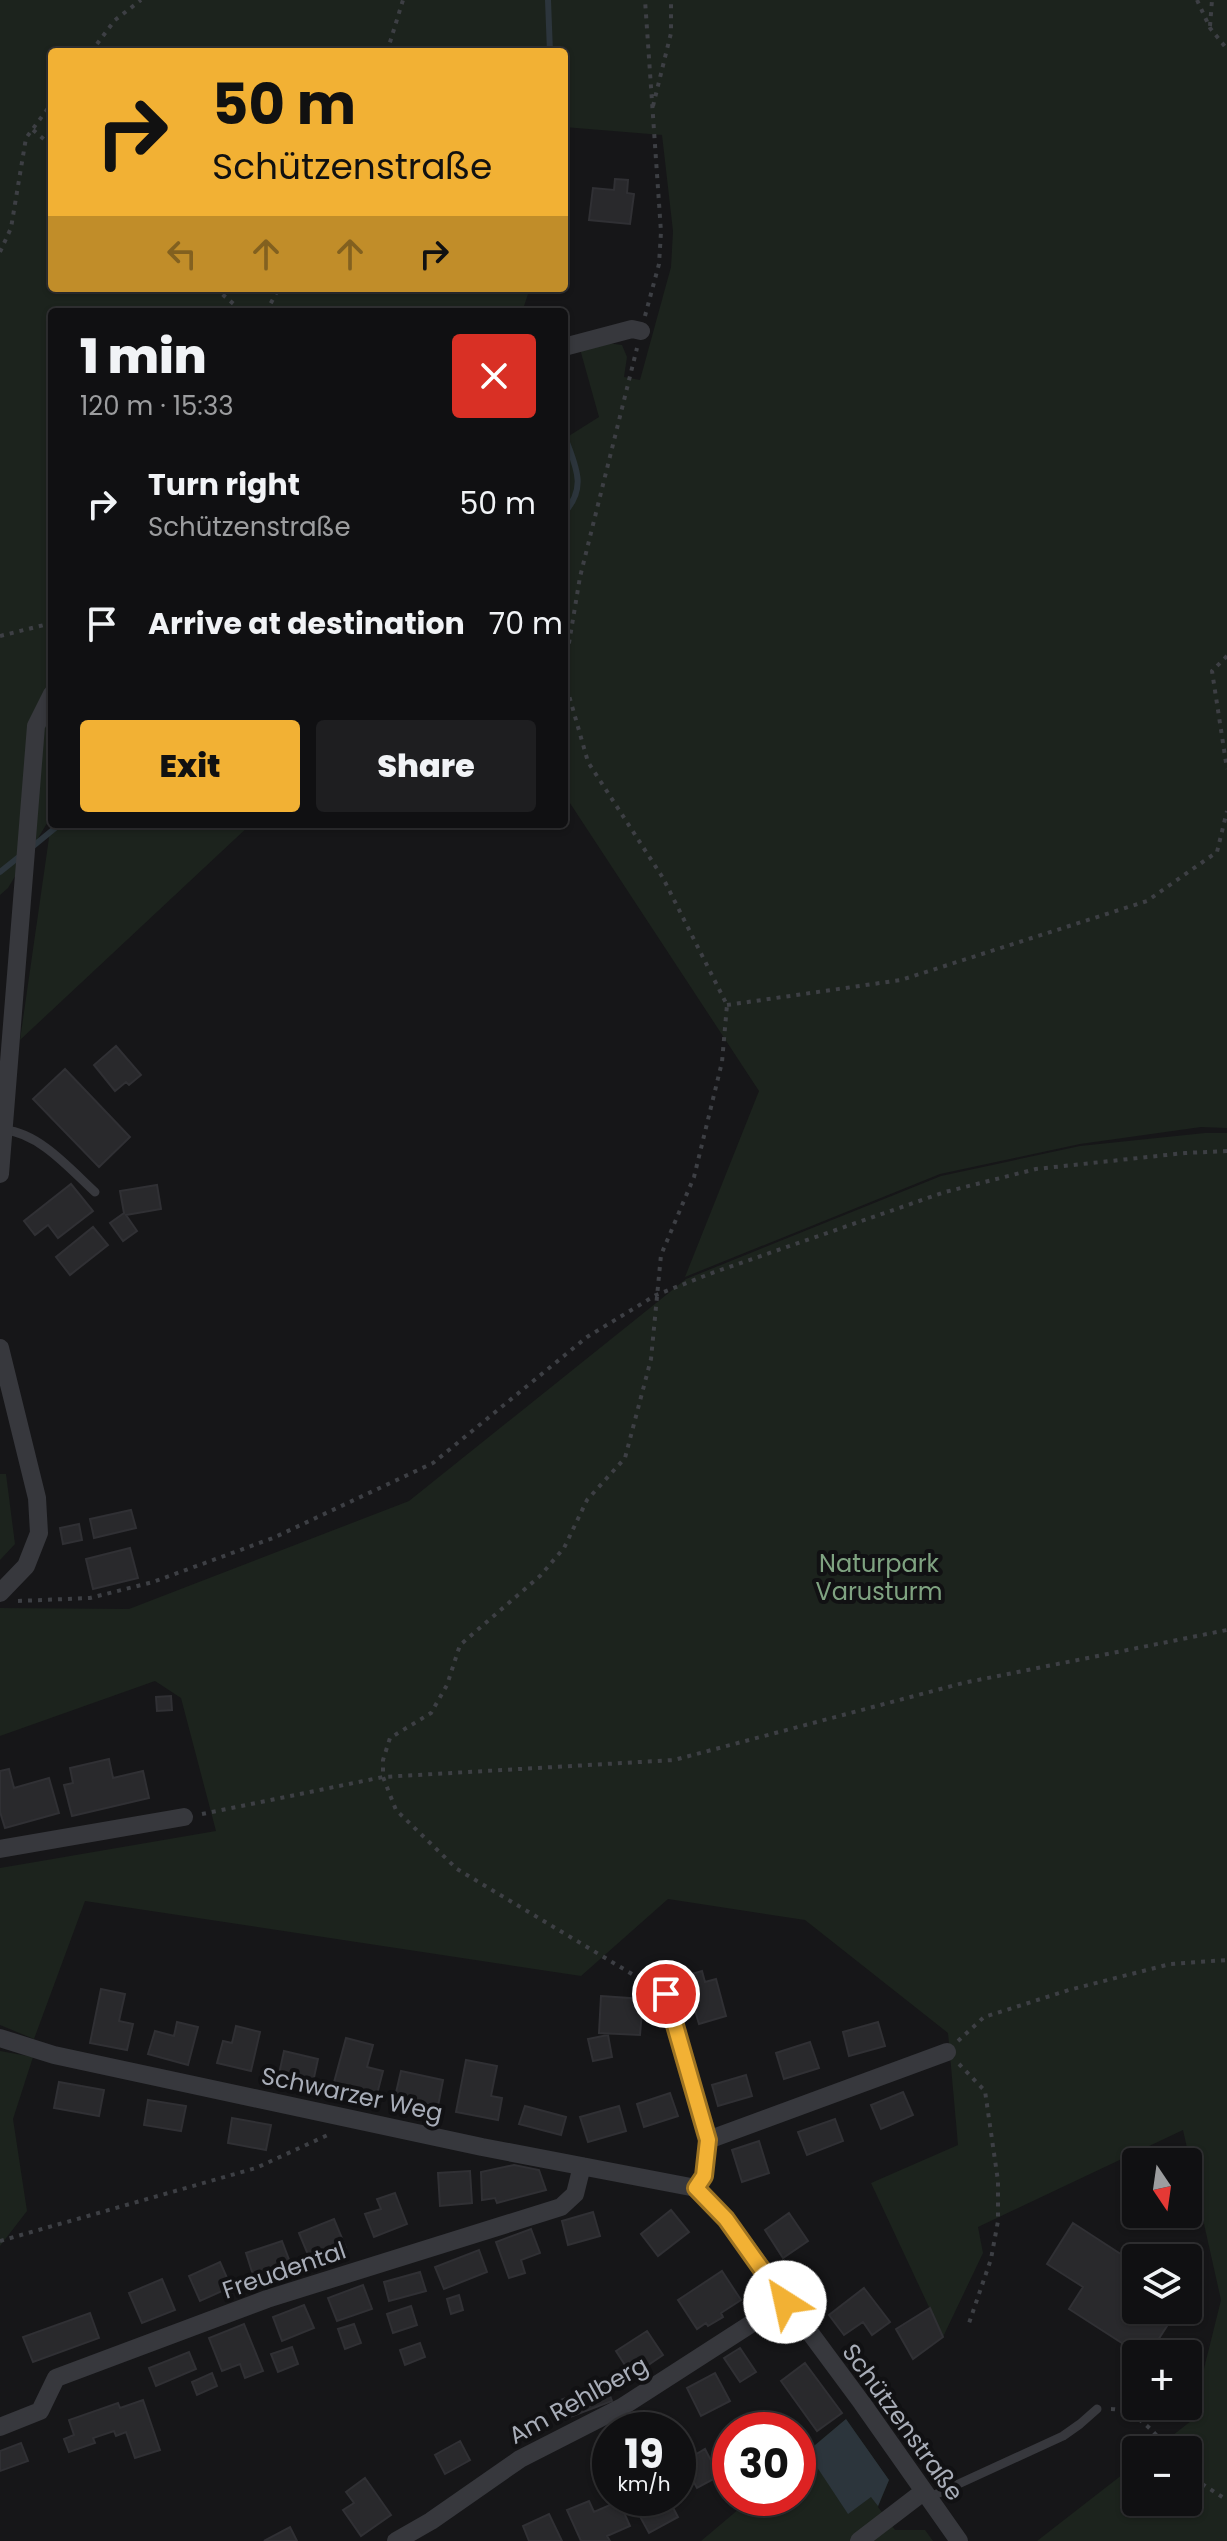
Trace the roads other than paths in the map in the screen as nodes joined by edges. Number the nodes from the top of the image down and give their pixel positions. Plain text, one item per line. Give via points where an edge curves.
1 (641, 331) road end
2 (568, 346) edge
3 (48, 702) edge
4 (5, 1130) junction
5 (0, 1174) edge
6 (95, 1192) dead end
7 (0, 1348) edge
8 (9, 1593) edge
9 (184, 1817) road end
10 (0, 1849) edge
11 (666, 1994) road end
12 (0, 2038) edge
13 (947, 2052) road end
14 (708, 2140) junction
15 (582, 2166) junction
16 (696, 2188) junction
17 (785, 2302) junction
18 (1097, 2409) road end
19 (0, 2427) edge
20 (926, 2495) junction
21 (396, 2541) edge
22 (859, 2541) edge
23 (959, 2541) edge

1 - 2 street
3 - 4 street via 36,726
4 - 5 street
4 - 6 lane via 22,1132
7 - 8 street via 37,1498 39,1533
9 - 10 street
11 - 14 street
12 - 15 street, Schwarzer Weg via 54,2055
13 - 14 street
14 - 16 street via 704,2176
15 - 16 street, Schwarzer Weg
15 - 19 street, Freudental via 575,2194 561,2207 267,2299 56,2378 40,2411
16 - 17 street, Schützenstraße via 726,2219
17 - 20 street, Schützenstraße
17 - 21 street, Am Rehlberg via 622,2407 520,2459
18 - 20 lane via 1063,2436
20 - 22 street
20 - 23 street, Schützenstraße

